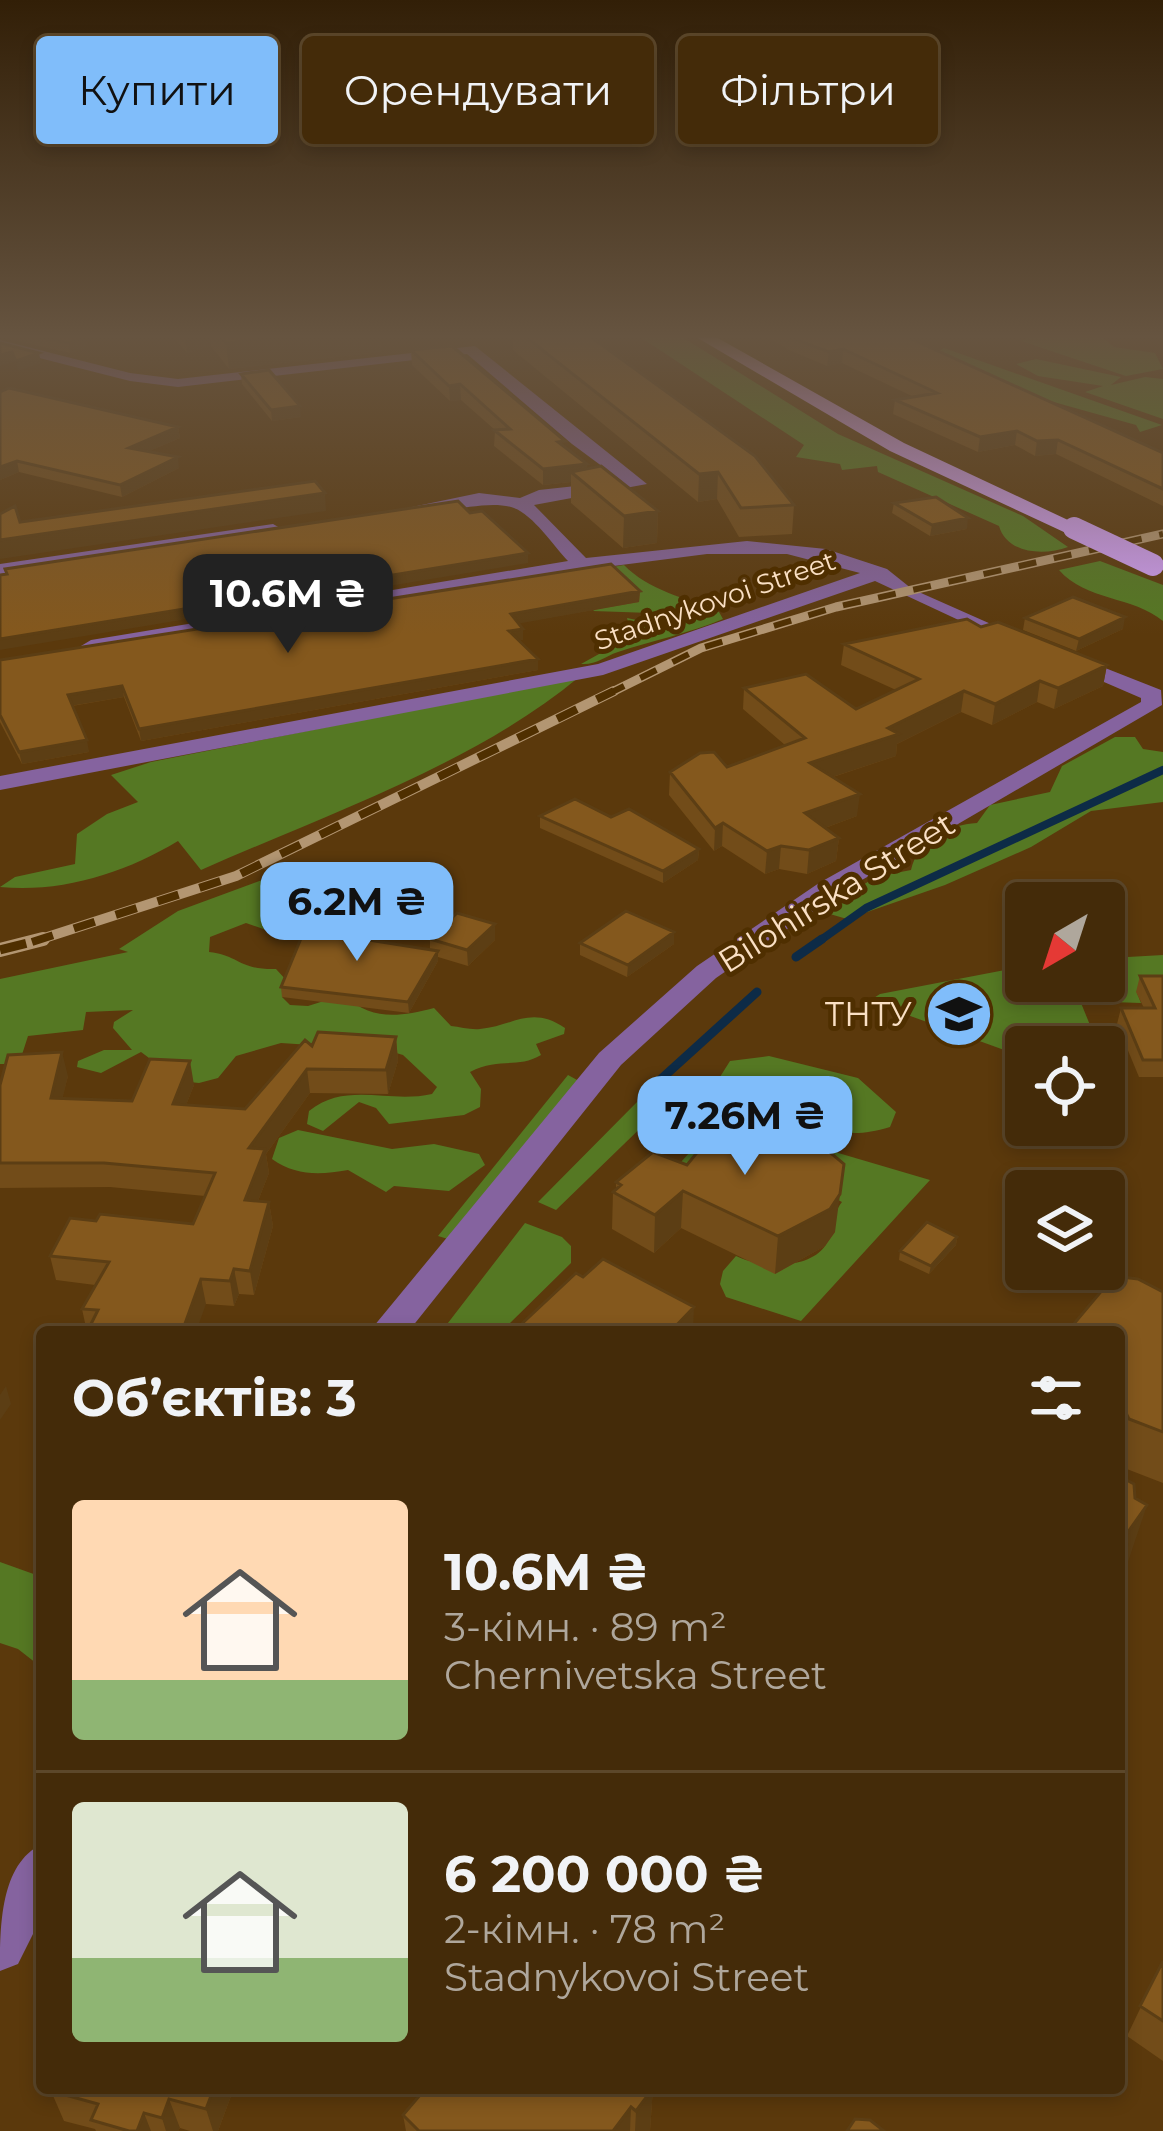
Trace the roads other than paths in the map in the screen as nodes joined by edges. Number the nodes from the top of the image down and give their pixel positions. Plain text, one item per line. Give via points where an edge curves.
1 (573, 436) edge
2 (878, 436) edge
3 (523, 503) junction
4 (411, 509) edge
5 (298, 526) edge
6 (582, 564) junction
7 (1158, 567) edge
8 (0, 570) edge
9 (880, 573) junction
10 (70, 650) edge
11 (0, 782) edge
12 (392, 1326) edge
13 (36, 1878) edge
14 (0, 1946) edge

1 - 3 street via 638,484
2 - 7 highway, bridge
3 - 4 street via 478,498
3 - 6 street
5 - 8 street
6 - 9 street via 766,545 844,557
6 - 10 street
9 - 11 street, Stadnykovoi Street via 603,669
9 - 12 street, Bilohirska Street via 987,628 1141,688 1153,695 1150,705 841,883 648,1020
13 - 14 street

